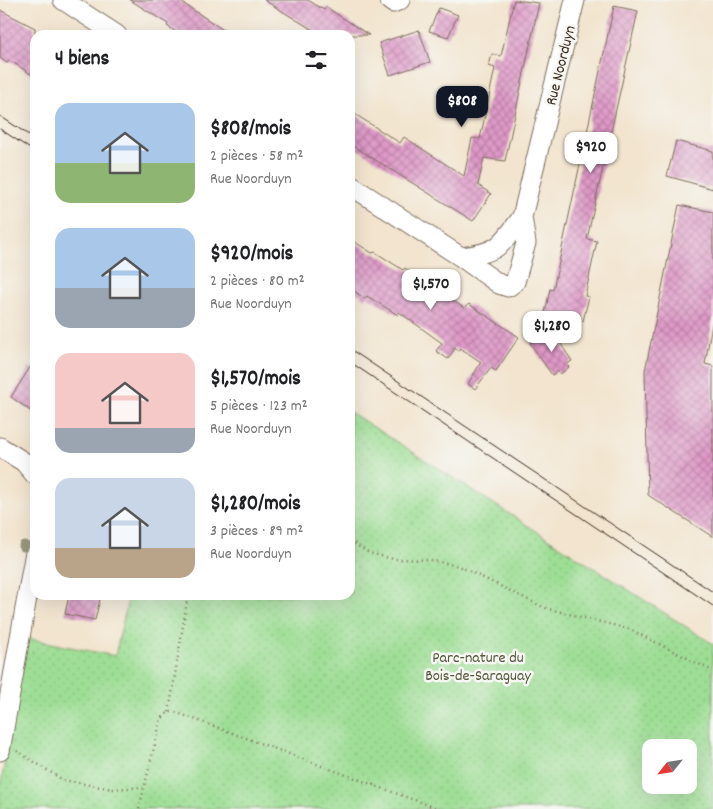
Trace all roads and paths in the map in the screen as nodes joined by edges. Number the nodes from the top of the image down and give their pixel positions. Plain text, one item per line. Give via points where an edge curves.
1 (63, 0) edge
2 (575, 0) edge
3 (109, 30) edge
4 (355, 188) edge
5 (522, 218) junction
6 (461, 257) junction
7 (0, 447) edge
8 (30, 470) edge
9 (355, 544) edge
10 (30, 581) edge
11 (187, 600) edge
12 (713, 671) edge
13 (169, 712) junction
14 (1, 746) edge
15 (143, 787) junction
16 (139, 809) edge
17 (439, 809) edge

1 - 3 street
2 - 5 street, Rue Noorduyn
4 - 6 street, Rue Noorduyn
5 - 6 street, Rue Noorduyn via 501,246 482,255
5 - 6 street, Rue Noorduyn via 526,243 515,282 508,287
7 - 8 street
9 - 12 path via 369,553 459,566 545,608 629,629
10 - 14 street
11 - 13 path
13 - 15 path via 161,719
13 - 17 path
14 - 15 path via 62,780 112,789
15 - 16 path

